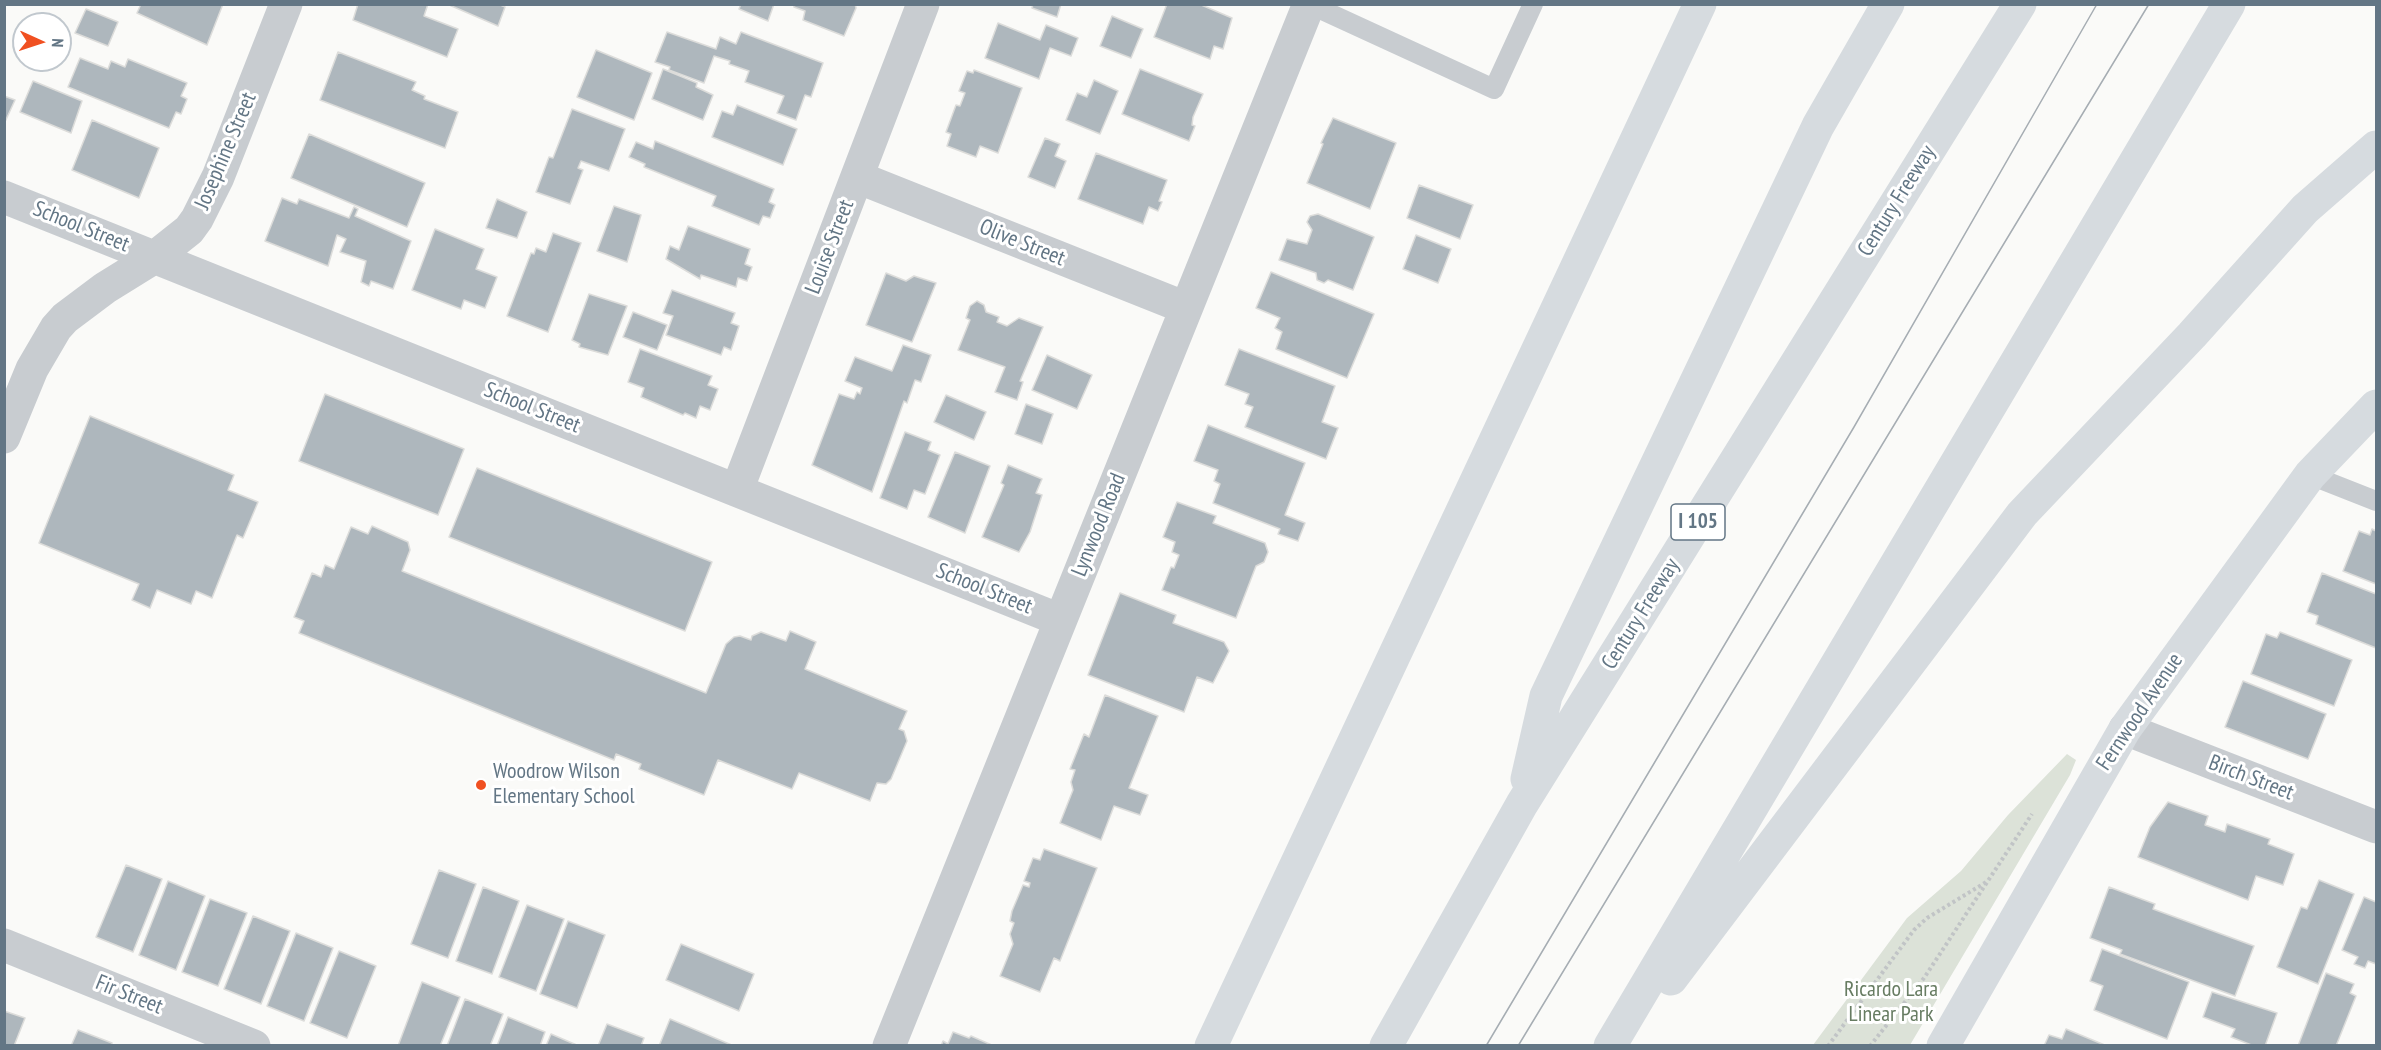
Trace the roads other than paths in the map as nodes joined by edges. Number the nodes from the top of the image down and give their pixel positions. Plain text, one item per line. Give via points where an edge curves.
1 (286, 4) edge
2 (924, 4) edge
3 (1309, 4) edge
4 (1533, 4) edge
5 (1700, 4) edge
6 (1888, 4) edge
7 (2020, 4) edge
8 (2229, 4) edge
9 (2376, 147) edge
10 (857, 177) junction
11 (4, 197) edge
12 (155, 257) junction
13 (1186, 308) junction
14 (2376, 406) edge
15 (4, 437) edge
16 (2310, 475) junction
17 (737, 490) junction
18 (2376, 501) edge
19 (1060, 620) junction
20 (2125, 729) junction
21 (1522, 804) junction
22 (2376, 827) edge
23 (4, 945) edge
24 (254, 1046) edge
25 (889, 1046) edge
26 (1211, 1046) edge
27 (1386, 1046) edge
28 (1610, 1046) edge
29 (1620, 1046) edge
30 (1943, 1046) edge

1 - 12 street, Josephine Street via 205,205 189,230
2 - 10 street, Louise Street
3 - 4 lane via 1494,89
3 - 13 street, Lynwood Road
5 - 26 main road
6 - 21 main road via 1818,126 1546,696
7 - 21 main road, Century Freeway / I 105
8 - 28 main road
9 - 29 main road via 2305,209 2022,514
10 - 13 street, Olive Street
10 - 17 street, Louise Street
11 - 12 street, School Street
12 - 15 street, Josephine Street via 64,318 32,369
12 - 17 street, School Street
13 - 19 street, Lynwood Road
14 - 16 main road, Fernwood Avenue
16 - 18 lane
16 - 20 main road, Fernwood Avenue
17 - 19 street, School Street
19 - 25 street, Lynwood Road
20 - 22 street, Birch Street
20 - 30 main road, Fernwood Avenue
21 - 27 main road, Century Freeway / I 105
23 - 24 street, Fir Street

